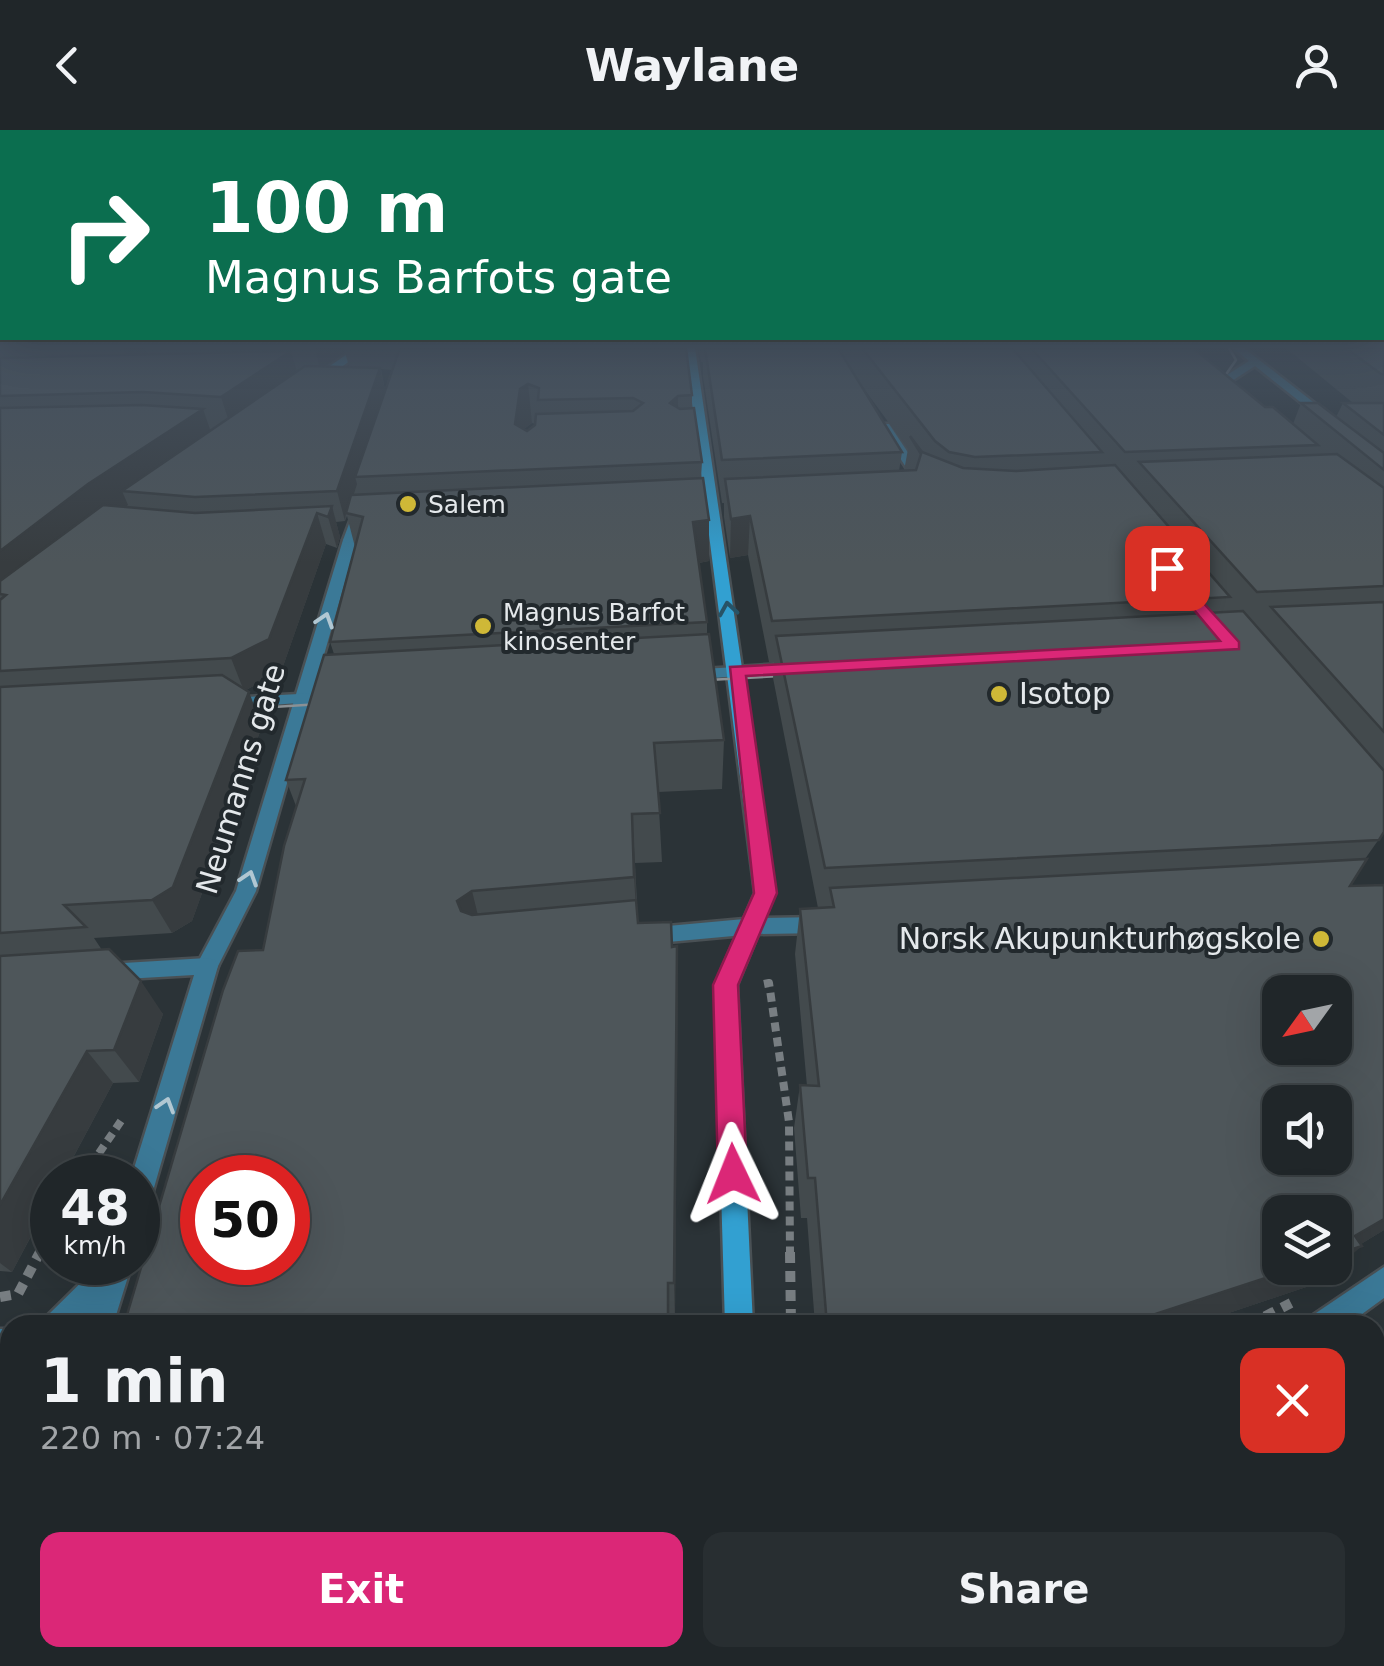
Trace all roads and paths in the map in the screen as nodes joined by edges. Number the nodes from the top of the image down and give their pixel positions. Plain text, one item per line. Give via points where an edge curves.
1 (693, 420) edge
2 (882, 421) edge
3 (936, 496) edge
4 (364, 500) edge
5 (369, 529) edge
6 (348, 533) junction
7 (823, 666) edge
8 (736, 671) junction
9 (676, 675) edge
10 (356, 696) edge
11 (299, 699) junction
12 (202, 704) edge
13 (837, 924) edge
14 (755, 926) junction
15 (623, 938) edge
16 (207, 966) junction
17 (90, 973) edge
18 (760, 984) dead end
19 (130, 1109) dead end
20 (98, 1155) edge
21 (151, 1155) edge
22 (30, 1271) edge
23 (1384, 1281) edge
24 (98, 1285) edge
25 (111, 1285) edge
26 (0, 1297) edge
27 (68, 1315) edge
28 (101, 1315) edge
29 (738, 1315) edge
30 (791, 1315) edge
31 (1337, 1315) edge

8 -> 1 main road
2 - 3 street
4 - 6 street, Neumanns gate
5 - 6 street
11 -> 6 street, Neumanns gate
7 - 8 street
8 - 9 street
8 - 14 main road via 766,893
10 - 11 street
11 - 12 street
16 -> 11 street, Neumanns gate via 246,891
13 - 14 street
14 - 15 street
14 - 29 main road via 726,985
16 - 17 street
21 -> 16 street, Neumanns gate
18 - 30 path via 770,983 790,1122
19 - 20 path
22 - 26 path via 18,1294
23 - 31 street
24 - 27 street
25 - 28 street

